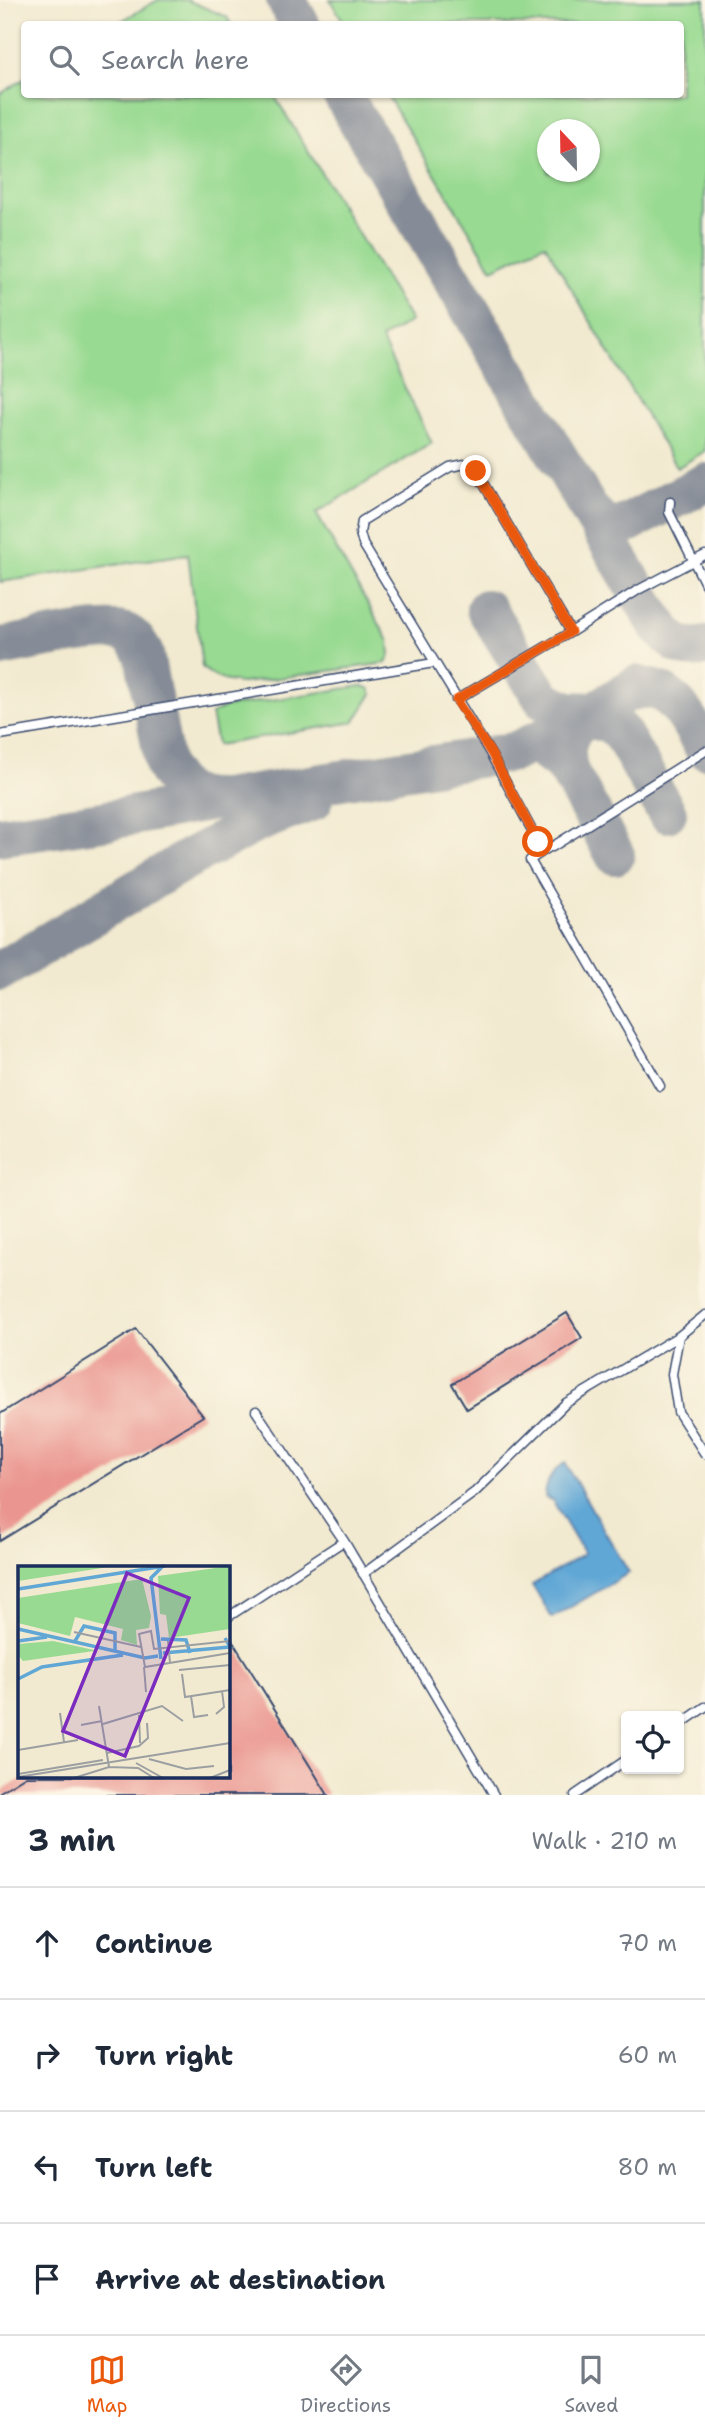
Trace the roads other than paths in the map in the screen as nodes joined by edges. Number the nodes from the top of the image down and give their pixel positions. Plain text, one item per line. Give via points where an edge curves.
1 (670, 502) dead end
2 (705, 555) edge
3 (692, 560) junction
4 (705, 584) edge
5 (571, 632) junction
6 (434, 663) junction
7 (456, 700) junction
8 (0, 735) edge
9 (705, 751) edge
10 (548, 848) junction
11 (660, 1086) dead end
12 (705, 1315) edge
13 (679, 1336) junction
14 (256, 1411) dead end
15 (705, 1454) edge
16 (344, 1541) junction
17 (363, 1574) junction
18 (229, 1616) edge
19 (705, 1707) edge
20 (684, 1722) edge
21 (621, 1763) edge
22 (494, 1795) edge
23 (575, 1795) edge

1 - 3 lane via 669,512
2 - 3 lane
3 - 4 lane
3 - 5 lane
5 - 6 lane via 476,471 465,464 450,467 362,521 360,533
5 - 7 lane
6 - 7 lane
6 - 8 lane
7 - 10 lane via 491,753 541,847
9 - 10 lane
10 - 11 lane via 530,860
12 - 13 lane
13 - 15 lane via 672,1374 678,1412
13 - 17 lane via 566,1403 475,1492
14 - 16 lane
16 - 17 lane
16 - 18 lane
17 - 22 lane
19 - 20 lane
21 - 23 lane

